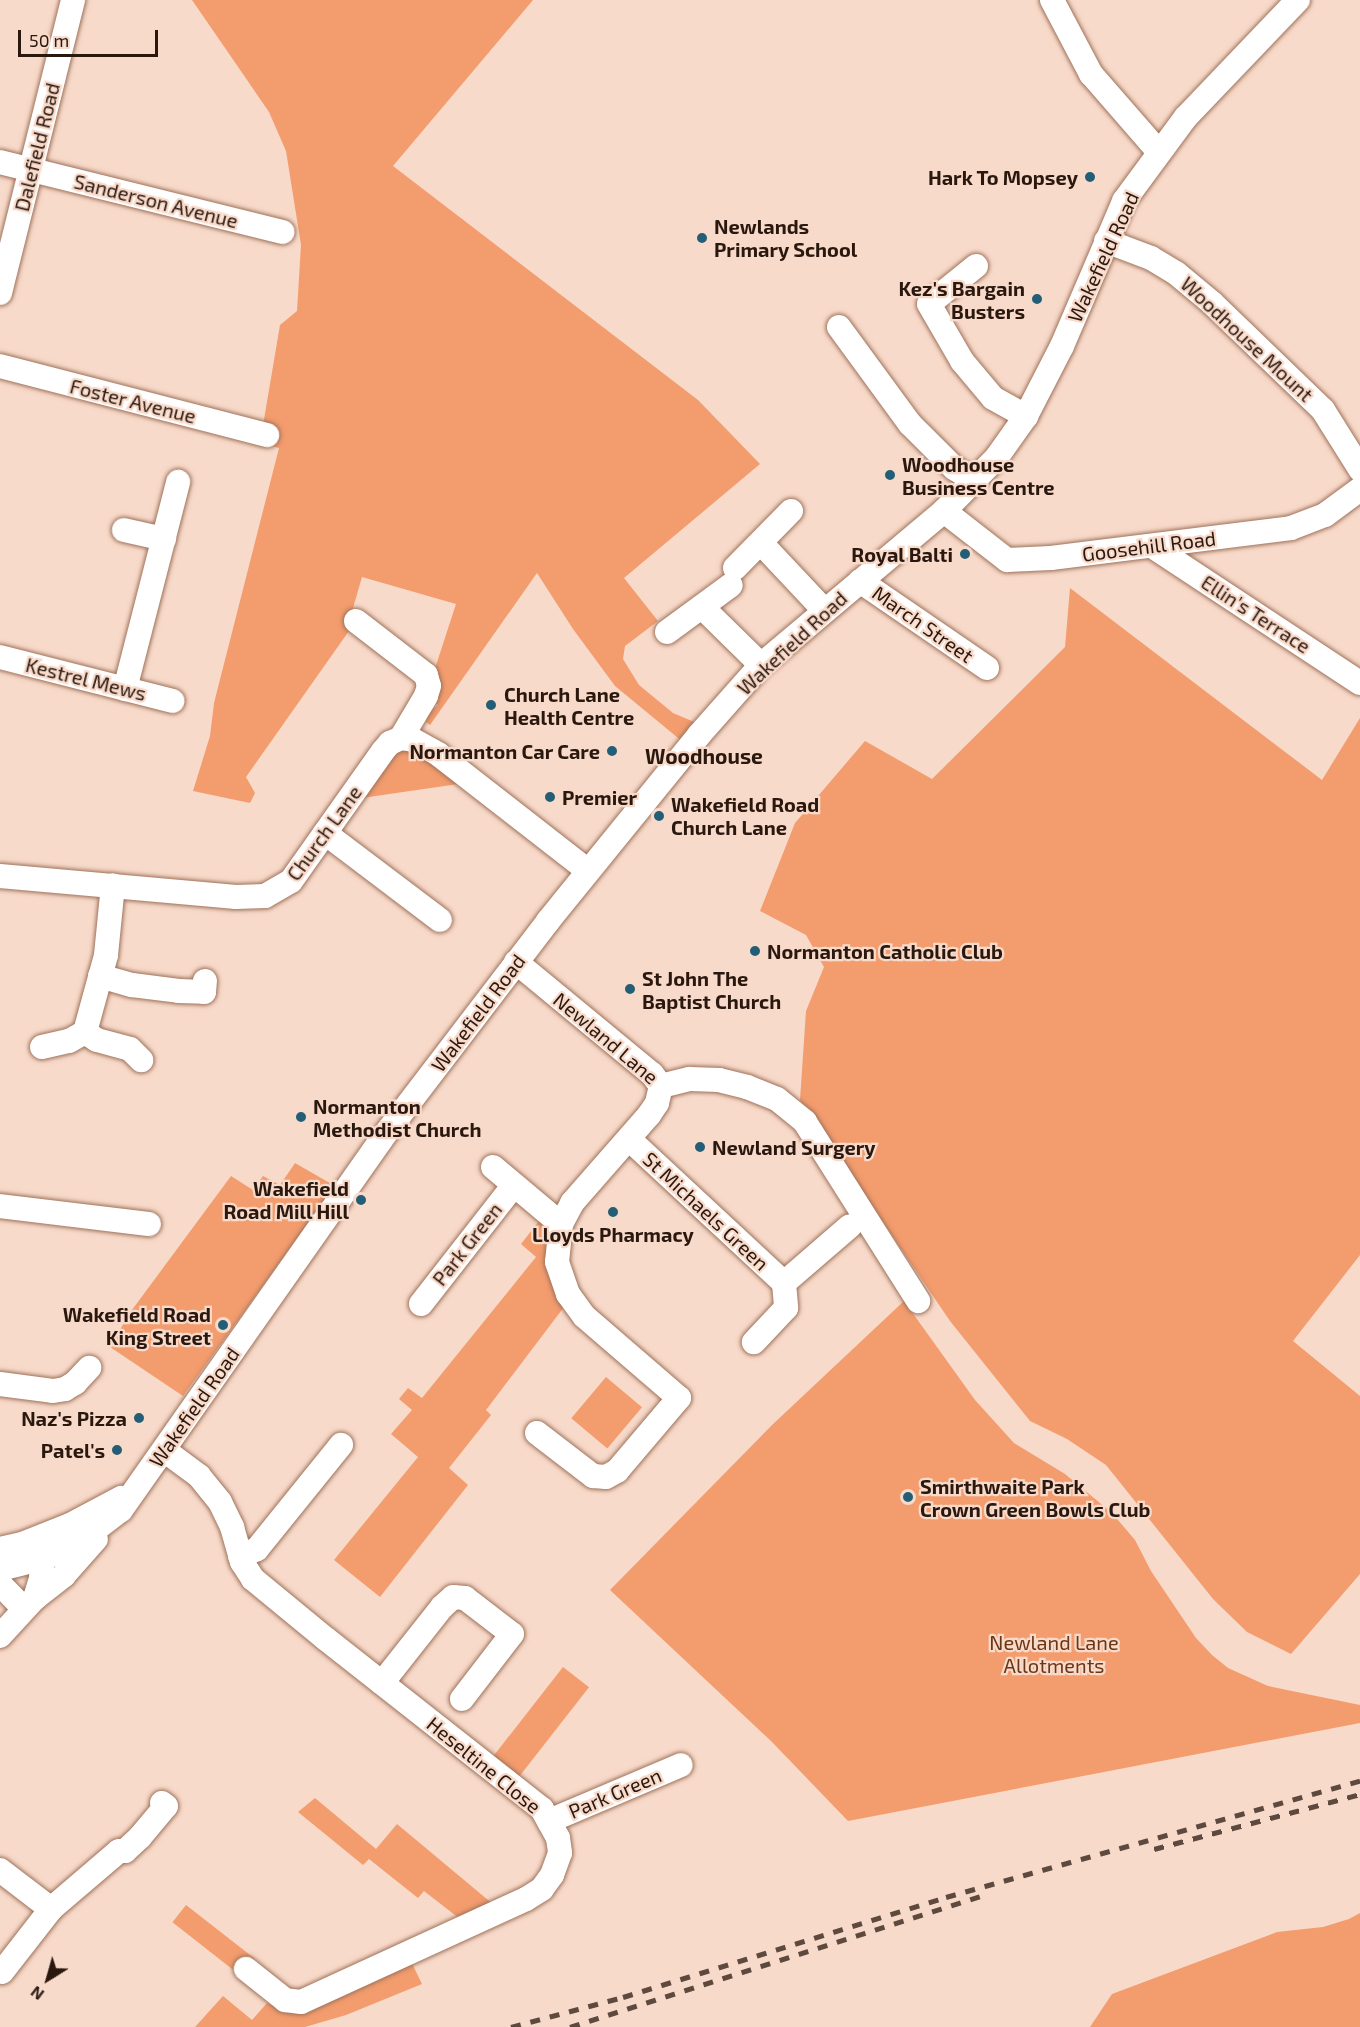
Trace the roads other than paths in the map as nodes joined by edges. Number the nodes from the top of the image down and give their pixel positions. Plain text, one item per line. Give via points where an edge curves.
1 (73, 0) edge
2 (1052, 0) edge
3 (1298, 0) edge
4 (1158, 151) junction
5 (0, 162) edge
6 (31, 170) junction
7 (282, 232) dead end
8 (1106, 241) junction
9 (976, 266) dead end
10 (0, 293) edge
11 (839, 327) dead end
12 (0, 366) edge
13 (1026, 416) junction
14 (267, 435) dead end
15 (1360, 469) edge
16 (178, 482) dead end
17 (975, 482) junction
18 (1360, 489) edge
19 (944, 511) junction
20 (791, 512) dead end
21 (124, 530) dead end
22 (164, 539) junction
23 (761, 543) junction
24 (1152, 546) junction
25 (860, 581) junction
26 (702, 607) junction
27 (824, 610) junction
28 (356, 621) dead end
29 (667, 632) dead end
30 (0, 657) edge
31 (761, 665) junction
32 (987, 668) dead end
33 (1360, 682) edge
34 (125, 689) junction
35 (172, 701) dead end
36 (401, 738) junction
37 (325, 833) junction
38 (587, 870) junction
39 (0, 876) edge
40 (113, 885) junction
41 (440, 920) dead end
42 (516, 962) junction
43 (100, 976) junction
44 (205, 981) dead end
45 (85, 1032) junction
46 (42, 1047) dead end
47 (141, 1060) dead end
48 (661, 1086) junction
49 (629, 1139) junction
50 (493, 1167) dead end
51 (514, 1185) junction
52 (0, 1206) edge
53 (149, 1224) dead end
54 (561, 1224) junction
55 (838, 1230) dead end
56 (784, 1283) junction
57 (918, 1301) dead end
58 (421, 1304) dead end
59 (761, 1340) dead end
60 (89, 1368) dead end
61 (0, 1384) edge
62 (537, 1433) dead end
63 (341, 1445) dead end
64 (164, 1450) junction
65 (129, 1496) junction
66 (103, 1526) junction
67 (0, 1549) edge
68 (34, 1550) junction
69 (240, 1556) junction
70 (0, 1569) edge
71 (0, 1584) edge
72 (17, 1615) edge
73 (382, 1683) junction
74 (462, 1699) dead end
75 (681, 1765) dead end
76 (162, 1803) dead end
77 (549, 1821) junction
78 (0, 1870) edge
79 (51, 1909) junction
80 (246, 1969) dead end
81 (2, 1972) dead end

1 - 6 street, Dalefield Road
2 - 4 street via 1092,74
3 - 4 street, Wakefield Road via 1240,58
4 - 8 street, Wakefield Road via 1124,201
5 - 6 street, Sanderson Avenue
6 - 7 street, Sanderson Avenue
6 - 10 street, Dalefield Road
8 - 13 street, Wakefield Road via 1062,346
8 - 15 street, Woodhouse Mount via 1151,258 1212,303 1323,410
9 - 13 street via 929,304 962,361 993,398
11 - 17 street via 910,424 954,468
12 - 14 street, Foster Avenue
13 - 17 street, Wakefield Road
16 - 22 street
17 - 19 street, Wakefield Road
18 - 24 street, Goosehill Road via 1325,515 1291,528
19 - 24 street, Goosehill Road via 1007,560
19 - 25 street, Wakefield Road
20 - 23 street
21 - 22 street
22 - 34 street
23 - 26 street
23 - 27 street
24 - 33 street, Ellin's Terrace
25 - 27 street, Wakefield Road
25 - 32 street, March Street
26 - 29 street
26 - 31 street
27 - 31 street, Wakefield Road
28 - 36 street, Church Lane via 426,675 426,696
30 - 34 street, Kestrel Mews
31 - 38 street, Wakefield Road
34 - 35 street, Kestrel Mews
36 - 37 street, Church Lane via 383,751
36 - 38 street via 424,744
37 - 40 street, Church Lane via 291,881 265,896 236,897
37 - 41 street via 394,895
38 - 42 street, Wakefield Road
39 - 40 street, Church Lane
40 - 43 street
42 - 48 street, Newland Lane via 652,1074
42 - 64 street, Wakefield Road via 367,1159
43 - 44 street via 179,991 204,992
43 - 45 street
45 - 46 street via 69,1041
45 - 47 street via 97,1040 130,1049
48 - 49 street via 657,1102
48 - 57 street, Newland Lane via 690,1079 747,1086 777,1099 805,1122
49 - 54 street via 572,1203
49 - 56 street, St Michaels Green
50 - 51 street
51 - 54 street
51 - 58 street, Park Green
52 - 53 street
54 - 62 street via 557,1262 568,1294 584,1316 679,1398 617,1471 606,1477 593,1476
55 - 56 street, St Michaels Green
56 - 59 street, St Michaels Green via 786,1308
60 - 61 street via 65,1389
63 - 69 street via 257,1549
64 - 65 street, Wakefield Road
64 - 69 street, Heseltine Close via 199,1476 220,1502
65 - 66 street, Wakefield Road via 121,1510
65 - 68 street
66 - 68 street via 74,1546
66 - 72 street via 94,1544
67 - 68 street
68 - 70 street
68 - 72 street via 41,1578
69 - 73 street, Heseltine Close via 253,1579
71 - 72 street
73 - 74 street via 442,1607 453,1597 465,1598 512,1634
73 - 77 street, Heseltine Close via 542,1809
75 - 77 street, Park Green
76 - 79 street via 166,1806 125,1851 119,1851
77 - 80 street, Heseltine Close via 560,1853 542,1889 526,1899 301,2002 285,2000
78 - 79 street
79 - 81 street

